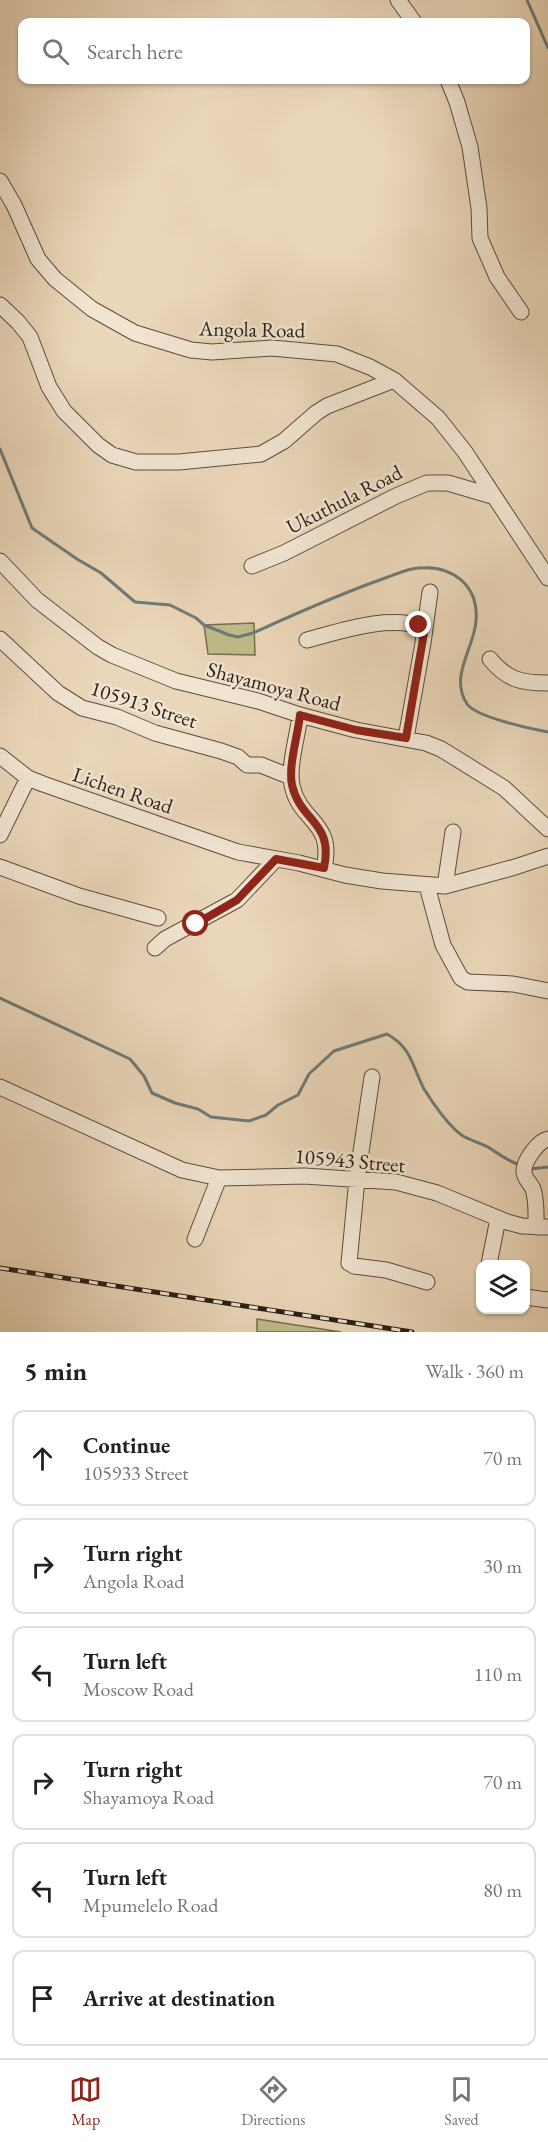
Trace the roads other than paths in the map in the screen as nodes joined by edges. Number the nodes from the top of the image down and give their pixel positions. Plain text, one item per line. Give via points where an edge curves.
1 (398, 0) edge
2 (411, 18) edge
3 (450, 84) edge
4 (0, 182) edge
5 (0, 305) edge
6 (521, 312) dead end
7 (394, 381) junction
8 (492, 496) junction
9 (0, 561) edge
10 (252, 566) dead end
11 (548, 578) edge
12 (430, 592) dead end
13 (425, 627) junction
14 (0, 639) edge
15 (307, 640) dead end
16 (490, 658) dead end
17 (548, 683) edge
18 (300, 715) junction
19 (406, 738) junction
20 (0, 756) edge
21 (291, 777) junction
22 (28, 778) junction
23 (548, 829) edge
24 (453, 832) dead end
25 (0, 835) edge
26 (548, 856) edge
27 (276, 859) junction
28 (0, 867) edge
29 (324, 868) junction
30 (427, 886) junction
31 (445, 886) junction
32 (158, 918) dead end
33 (155, 948) dead end
34 (548, 991) edge
35 (372, 1077) dead end
36 (1, 1092) edge
37 (548, 1139) edge
38 (219, 1178) junction
39 (357, 1179) junction
40 (498, 1219) junction
41 (542, 1227) edge
42 (195, 1239) dead end
43 (490, 1260) edge
44 (427, 1282) dead end
45 (530, 1298) edge
46 (548, 1300) edge

1 - 2 street
3 - 6 street via 470,147 480,238 497,277
4 - 7 street, Angola Road via 38,259 54,279 92,309 135,333 191,350 272,348 337,354
5 - 7 street via 30,337 49,387 64,411 98,446 136,462 261,454 284,441 327,406
7 - 8 street, Angola Road via 438,418
8 - 10 street, Ukuthula Road via 448,483 427,483
8 - 11 street, Angola Road
9 - 18 street, Shayamoya Road via 37,600 112,655 176,681
12 - 13 street
13 - 15 street via 393,622
13 - 19 street
14 - 21 street, 105913 Street via 58,693 82,708
16 - 17 street via 509,677
18 - 19 street, Shayamoya Road
18 - 21 street
19 - 23 street, Shayamoya Road via 441,749 504,788
20 - 22 street, Lichen Road
21 - 29 street via 294,793 325,838
22 - 25 street
22 - 27 street, Lichen Road via 238,852
24 - 31 street
26 - 31 street
27 - 29 street
27 - 33 street via 237,900
28 - 32 street via 79,896
29 - 30 street via 364,879
30 - 31 street
30 - 34 street via 443,945 461,978
35 - 39 street
36 - 38 street, 105943 Street via 182,1170
37 - 41 street via 534,1149 524,1170
38 - 39 street, 105943 Street
38 - 42 street
39 - 40 street, 105943 Street via 410,1185
39 - 44 street via 348,1260 351,1265
40 - 41 street, 105943 Street
40 - 43 street
45 - 46 street

